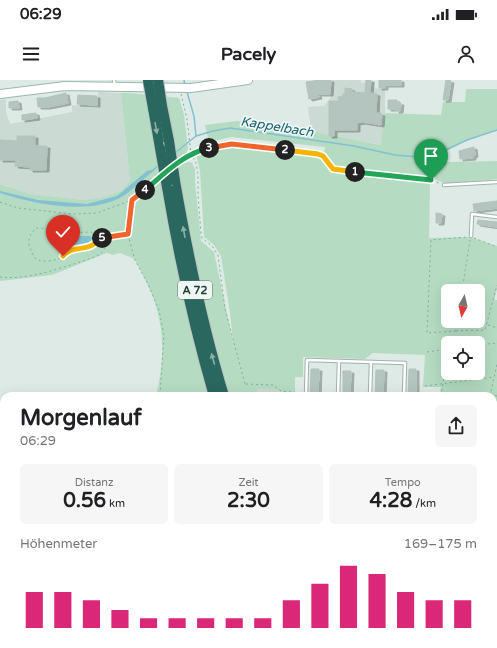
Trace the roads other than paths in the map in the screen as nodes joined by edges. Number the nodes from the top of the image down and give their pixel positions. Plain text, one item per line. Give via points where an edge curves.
1 (148, 80) edge
2 (158, 80) edge
3 (248, 80) edge
4 (115, 83) edge
5 (0, 94) edge
6 (158, 107) junction
7 (497, 182) edge
8 (171, 184) junction
9 (444, 185) road end
10 (497, 217) edge
11 (471, 236) road end
12 (339, 361) junction
13 (371, 362) junction
14 (213, 392) edge
15 (223, 392) edge
16 (306, 392) edge
17 (338, 392) edge
18 (370, 392) edge
19 (404, 392) edge

1 - 6 highway, A 72, bridge
2 - 6 highway, A 72, bridge
3 - 4 main road via 185,88
4 - 5 main road
6 -> 8 highway, A 72, bridge via 160,148
6 - 8 highway, A 72, bridge via 169,141
7 - 9 lane
8 - 14 highway, A 72 via 181,267
15 -> 8 highway, A 72 via 199,305
10 - 11 lane via 472,214
12 - 13 lane
12 - 16 lane via 307,360
12 - 17 lane
13 - 18 lane
13 - 19 lane via 405,363

